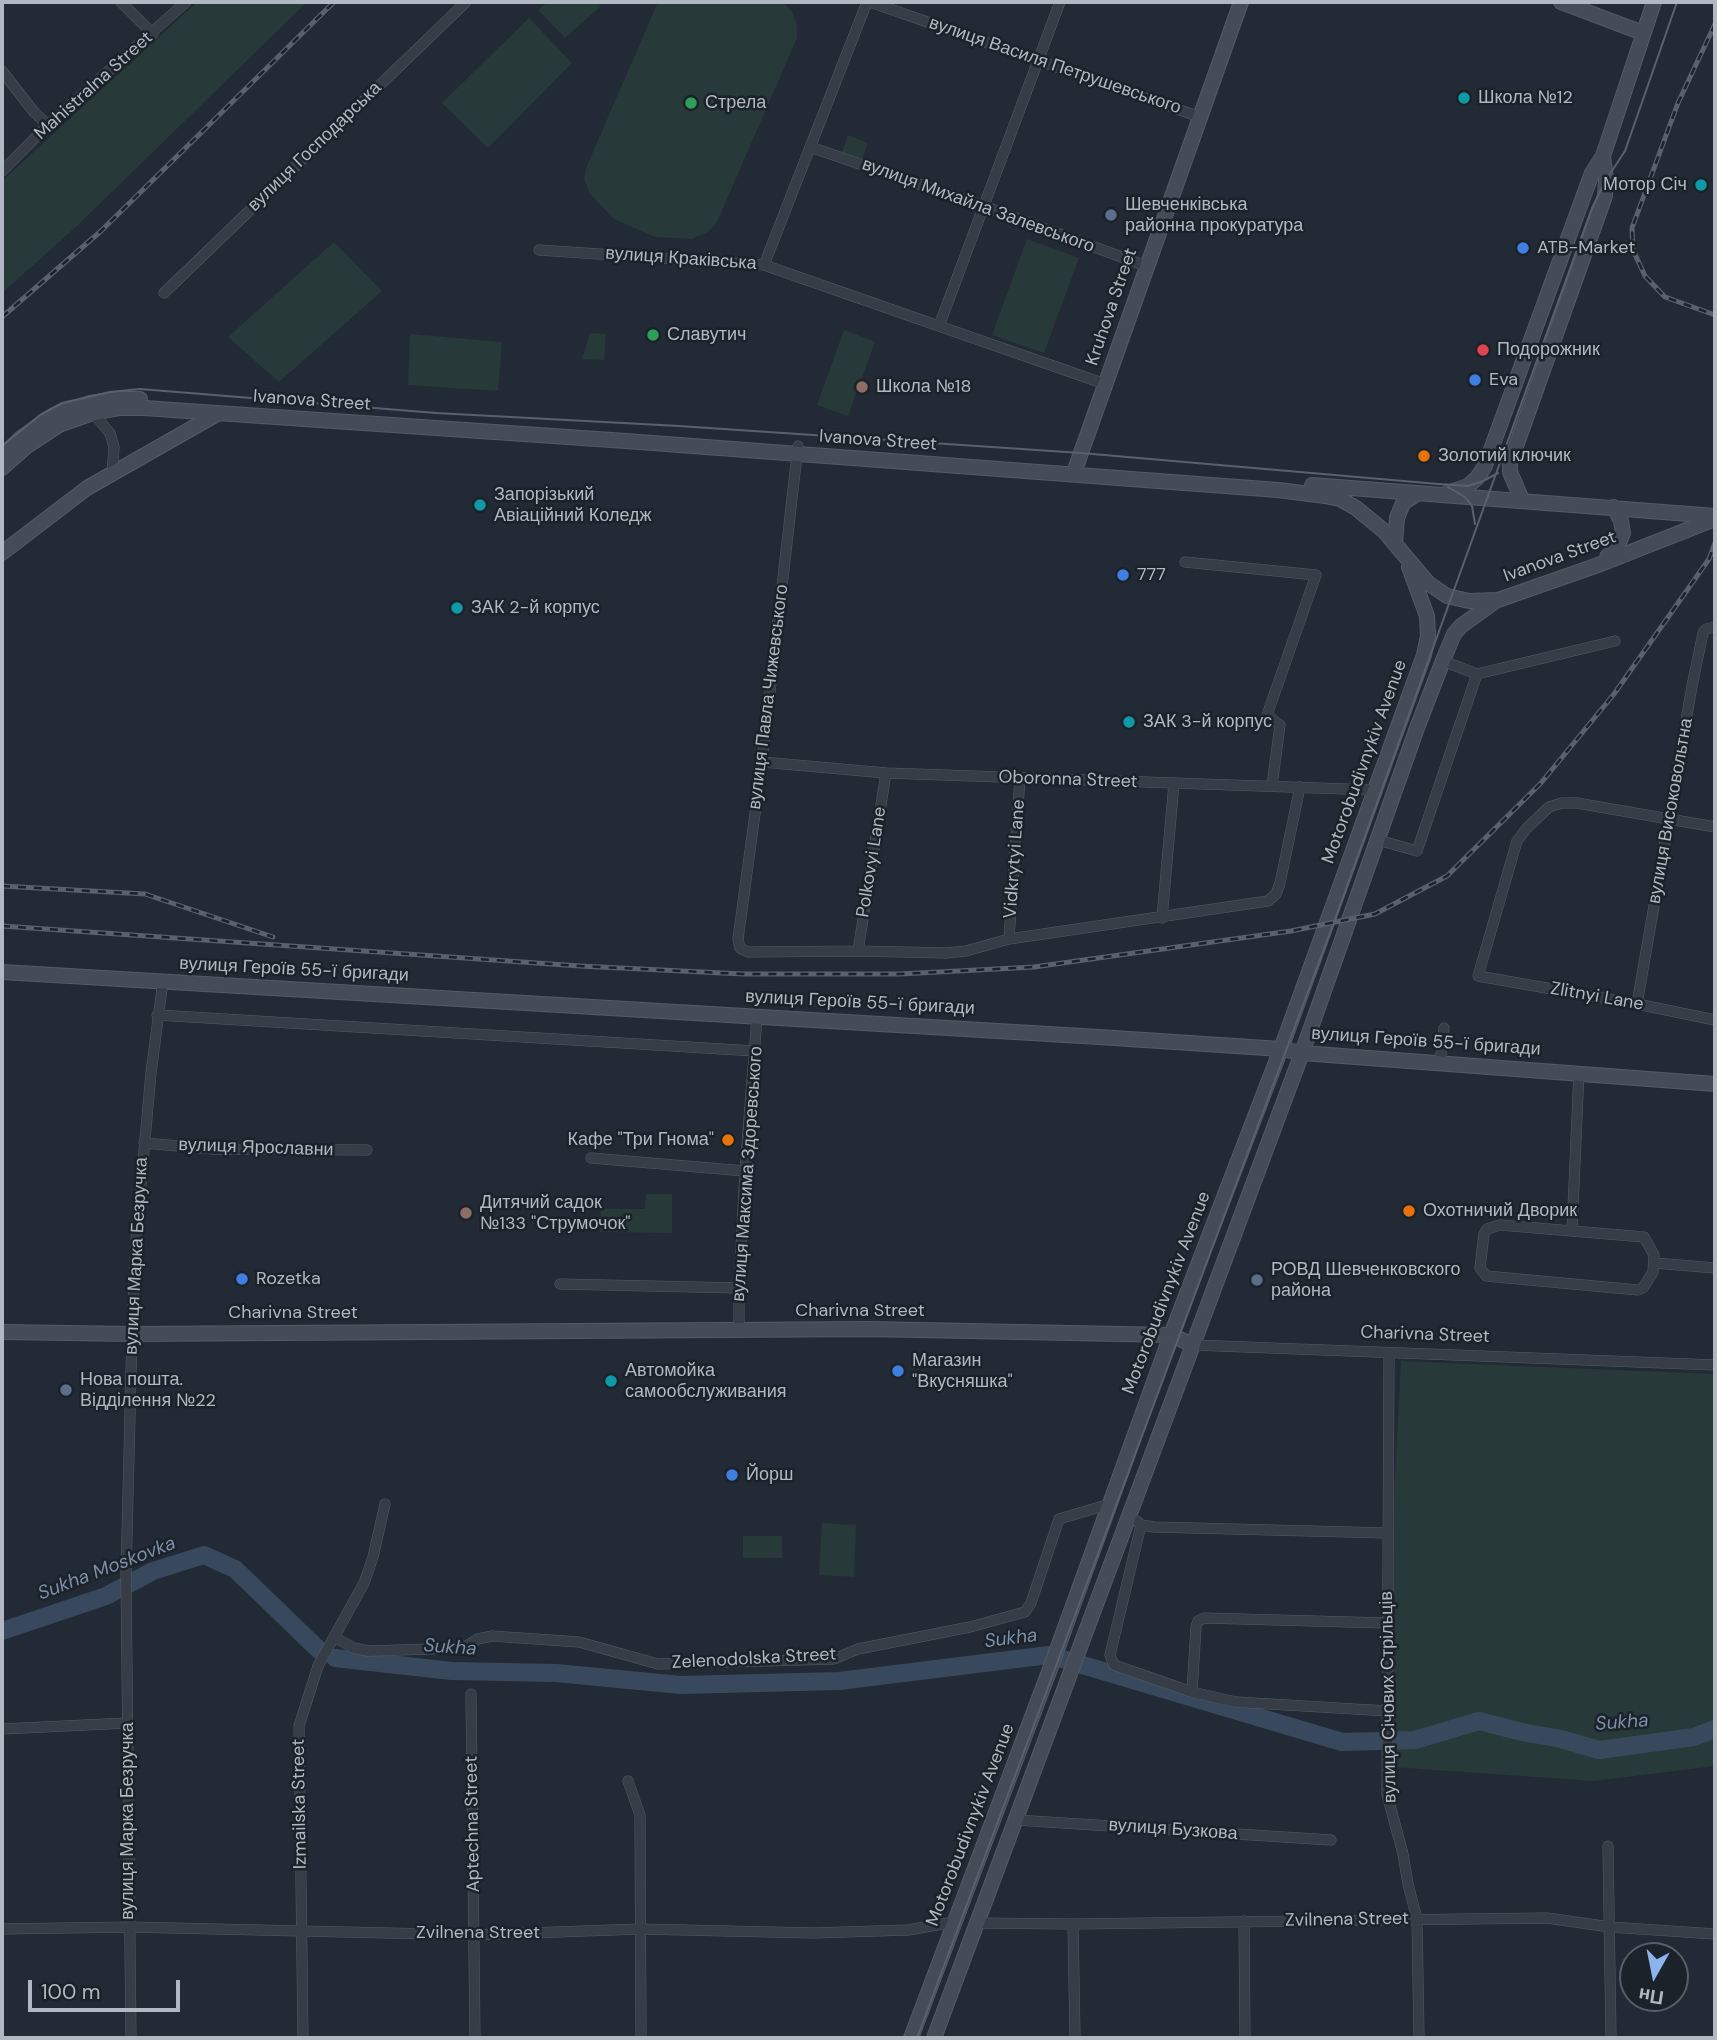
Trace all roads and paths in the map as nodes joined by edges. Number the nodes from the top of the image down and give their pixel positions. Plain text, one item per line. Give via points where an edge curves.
1 (121, 2) edge
2 (186, 2) edge
3 (466, 2) edge
4 (868, 2) edge
5 (1060, 2) edge
6 (1241, 2) edge
7 (1561, 2) edge
8 (1654, 2) edge
9 (1643, 33) junction
10 (153, 34) junction
11 (1038, 60) junction
12 (2, 71) edge
13 (1200, 117) junction
14 (48, 125) junction
15 (810, 147) junction
16 (1603, 156) junction
17 (3, 168) edge
18 (983, 205) junction
19 (1580, 209) junction
20 (1599, 215) junction
21 (539, 250) dead end
22 (764, 265) junction
23 (1146, 266) junction
24 (164, 293) dead end
25 (939, 326) junction
26 (1105, 384) junction
27 (231, 405) junction
28 (93, 413) junction
29 (217, 414) junction
30 (797, 450) junction
31 (2, 456) edge
32 (1076, 467) junction
33 (2, 468) edge
34 (113, 474) junction
35 (1418, 493) junction
36 (1438, 495) junction
37 (1522, 500) junction
38 (1614, 507) junction
39 (1715, 518) edge
40 (1395, 543) junction
41 (2, 553) edge
42 (1406, 559) junction
43 (1185, 562) dead end
44 (1598, 565) junction
45 (1498, 600) junction
46 (1715, 627) edge
47 (1615, 640) dead end
48 (1443, 661) junction
49 (1477, 674) junction
50 (762, 762) junction
51 (886, 773) junction
52 (1020, 778) junction
53 (1174, 783) junction
54 (1272, 786) junction
55 (1300, 787) junction
56 (1375, 790) junction
57 (1670, 818) junction
58 (1715, 827) edge
59 (1378, 840) junction
60 (1162, 918) junction
61 (1009, 939) junction
62 (858, 951) junction
63 (2, 972) edge
64 (163, 981) junction
65 (1637, 1004) junction
66 (158, 1015) junction
67 (757, 1017) junction
68 (1715, 1020) edge
69 (1444, 1028) dead end
70 (1281, 1049) junction
71 (755, 1051) junction
72 (1303, 1053) junction
73 (1440, 1062) junction
74 (1579, 1072) junction
75 (1715, 1084) edge
76 (144, 1143) junction
77 (367, 1150) dead end
78 (591, 1158) dead end
79 (745, 1171) junction
80 (1572, 1230) junction
81 (1655, 1263) junction
82 (1715, 1268) edge
83 (560, 1284) dead end
84 (739, 1288) junction
85 (739, 1331) junction
86 (2, 1332) edge
87 (132, 1334) junction
88 (1171, 1335) junction
89 (1193, 1345) junction
90 (1390, 1353) junction
91 (1715, 1365) edge
92 (385, 1504) dead end
93 (1110, 1504) junction
94 (1135, 1520) junction
95 (1387, 1533) junction
96 (1387, 1623) junction
97 (334, 1637) junction
98 (1192, 1692) junction
99 (471, 1694) dead end
100 (1388, 1711) junction
101 (127, 1723) junction
102 (2, 1729) edge
103 (628, 1781) dead end
104 (1016, 1820) junction
105 (1331, 1840) dead end
106 (1608, 1846) dead end
107 (1417, 1919) junction
108 (1244, 1921) junction
109 (954, 1922) junction
110 (977, 1923) junction
111 (1073, 1924) junction
112 (128, 1927) junction
113 (1610, 1927) junction
114 (2, 1929) edge
115 (640, 1929) junction
116 (302, 1930) junction
117 (1715, 1934) edge
118 (474, 1936) junction
119 (131, 2038) edge
120 (303, 2038) edge
121 (475, 2038) edge
122 (641, 2038) edge
123 (911, 2038) edge
124 (934, 2038) edge
125 (1075, 2038) edge
126 (1245, 2038) edge
127 (1419, 2038) edge
128 (1611, 2038) edge

1 - 10 street
2 - 10 street, Mahistralna Street
3 - 24 street, вулиця Господарська
4 - 11 street, вулиця Василя Петрушевського
4 - 15 street
5 - 11 street
6 - 13 main road, Kruhova Street
7 - 9 main road
8 - 9 main road
9 - 16 main road
10 - 14 street, Mahistralna Street
11 - 13 street, вулиця Василя Петрушевського
11 - 18 street
12 - 14 street
13 - 23 main road, Kruhova Street
14 - 17 street, Mahistralna Street
15 - 18 street, вулиця Михайла Залевського
15 - 22 street
16 - 19 main road
16 - 20 main road via 1605,196
18 - 23 street, вулиця Михайла Залевського
18 - 25 street
19 - 20 main road via 1589,206
19 - 36 main road via 1485,466 1468,485
20 - 37 main road via 1510,463
21 - 22 street, вулиця Краківська
22 - 25 street, вулиця Краківська
23 - 26 main road, Kruhova Street
25 - 26 street, вулиця Краківська
26 - 32 main road, Kruhova Street
27 - 29 street
27 - 30 main road, Ivanova Street
27 - 31 main road, Ivanova Street via 131,399 90,402 54,415
28 - 29 main road, Ivanova Street via 144,408
28 - 33 main road, Ivanova Street via 59,425
28 - 34 street via 112,440
29 - 30 main road, Ivanova Street
29 - 34 main road
30 - 32 main road, Ivanova Street
30 - 40 main road, Ivanova Street via 1325,496 1356,508
30 - 50 street, вулиця Павла Чижевського
32 - 35 main road, Ivanova Street
34 - 41 main road
35 - 36 main road, Ivanova Street
35 - 40 main road via 1403,503
36 - 37 main road, Ivanova Street
37 - 38 main road, Ivanova Street
38 - 39 main road, Ivanova Street
38 - 44 main road via 1621,521 1622,540
39 - 44 main road, Ivanova Street
40 - 42 main road, Ivanova Street
42 - 45 main road, Ivanova Street via 1447,596
42 - 56 main road, Motorobudivnykiv Avenue via 1427,617 1428,636
43 - 54 street via 1316,575 1267,715 1280,725
44 - 45 main road, Ivanova Street
45 - 48 main road via 1461,626
46 - 57 street, вулиця Високовольтна via 1703,633
47 - 49 street
48 - 49 street
48 - 59 main road
49 - 59 street via 1417,851
50 - 51 street, Oboronna Street
50 - 62 street, вулиця Павла Чижевського via 737,939 740,947 748,952
51 - 52 street, Oboronna Street
51 - 62 street, Polkovyi Lane
52 - 53 street, Oboronna Street
52 - 61 street, Vidkrytyi Lane
53 - 54 street, Oboronna Street
53 - 60 street
54 - 55 street, Oboronna Street
55 - 56 street, Oboronna Street
55 - 60 street via 1276,894 1268,901
56 - 70 main road, Motorobudivnykiv Avenue
57 - 58 street
57 - 65 street, вулиця Високовольтна
57 - 65 street, Zlitnyi Lane via 1577,803 1549,807 1517,841 1478,976
59 - 72 main road
60 - 61 street
61 - 62 street via 946,953
63 - 64 main road, вулиця Героїв 55-ї бригади
64 - 66 street, вулиця Марка Безручка
64 - 67 main road, вулиця Героїв 55-ї бригади
65 - 68 street, Zlitnyi Lane
66 - 71 street
66 - 76 street, вулиця Марка Безручка
67 - 70 main road, вулиця Героїв 55-ї бригади
67 - 71 street, вулиця Максима Здоревського
69 - 73 street
70 - 72 main road, вулиця Героїв 55-ї бригади
70 - 88 main road, Motorobudivnykiv Avenue
71 - 79 street, вулиця Максима Здоревського
72 - 73 main road, вулиця Героїв 55-ї бригади
72 - 89 main road
73 - 74 main road, вулиця Героїв 55-ї бригади
74 - 75 main road, вулиця Героїв 55-ї бригади
74 - 80 street
76 - 77 street, вулиця Ярославни via 213,1149
76 - 87 street, вулиця Марка Безручка
78 - 79 street
79 - 84 street, вулиця Максима Здоревського
80 - 81 street via 1644,1237
80 - 81 street via 1492,1226 1484,1234 1482,1273 1493,1278 1638,1290 1650,1278
81 - 82 street
83 - 84 street
84 - 85 street, вулиця Максима Здоревського
85 - 87 main road, Charivna Street
85 - 88 main road, Charivna Street
86 - 87 main road, Charivna Street
87 - 101 street, вулиця Марка Безручка
88 - 89 main road, Charivna Street
88 - 93 main road, Motorobudivnykiv Avenue
89 - 90 street, Charivna Street
89 - 94 main road
90 - 91 street, Charivna Street
90 - 95 street, вулиця Січових Стрільців
92 - 97 street, Izmailska Street via 364,1583
93 - 97 street, Zelenodolska Street via 1059,1519 1025,1612 858,1649 839,1658 658,1664 579,1642 492,1636 463,1648 368,1651
93 - 109 main road, Motorobudivnykiv Avenue
94 - 95 street
94 - 98 street via 1111,1661 1119,1668
94 - 104 main road via 1088,1628
95 - 96 street, вулиця Січових Стрільців
96 - 98 street via 1204,1618 1196,1627
96 - 100 street, вулиця Січових Стрільців
97 - 116 street, Izmailska Street via 318,1666 299,1726
98 - 100 street via 1236,1702
99 - 118 street, Aptechna Street
100 - 107 street, вулиця Січових Стрільців via 1387,1794
101 - 102 street
101 - 112 street, вулиця Марка Безручка
103 - 115 street via 640,1815
104 - 105 street, вулиця Бузкова
104 - 110 main road
106 - 113 street
107 - 108 street, Zvilnena Street
107 - 113 street, Zvilnena Street via 1547,1918
107 - 127 street, вулиця Січових Стрільців
108 - 111 street, Zvilnena Street
108 - 126 street
109 - 115 street, Zvilnena Street via 908,1930 814,1933
109 - 123 main road, Motorobudivnykiv Avenue
110 - 111 street, Zvilnena Street
110 - 124 main road
111 - 125 street
112 - 114 street, Zvilnena Street
112 - 116 street, Zvilnena Street
112 - 119 street, вулиця Марка Безручка
113 - 117 street, Zvilnena Street
113 - 128 street
115 - 118 street, Zvilnena Street
115 - 122 street
116 - 118 street, Zvilnena Street
116 - 120 street, Izmailska Street
118 - 121 street, Aptechna Street

